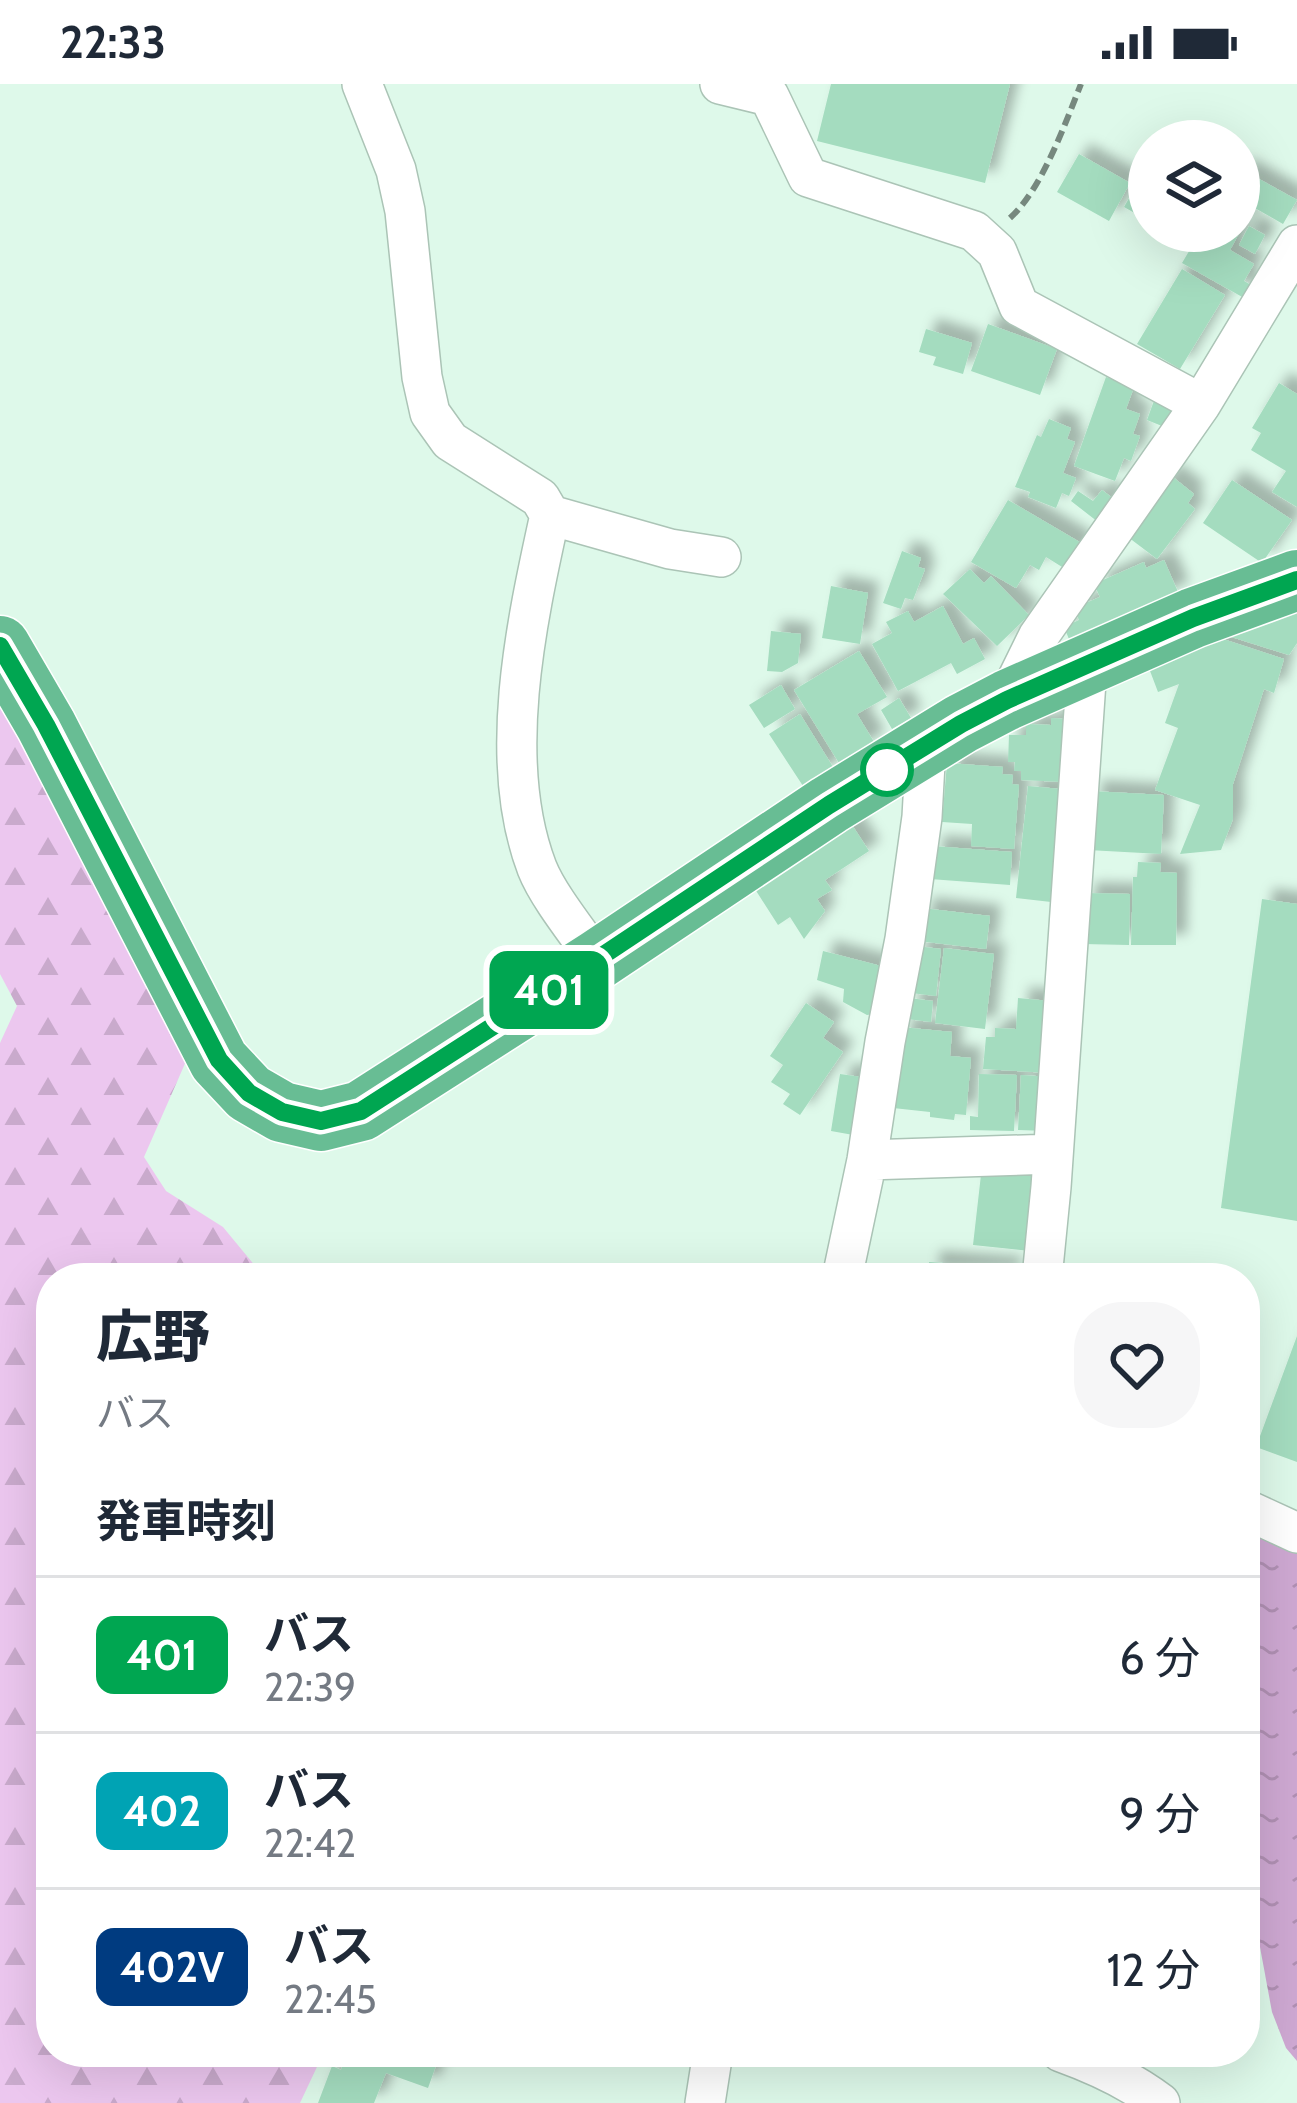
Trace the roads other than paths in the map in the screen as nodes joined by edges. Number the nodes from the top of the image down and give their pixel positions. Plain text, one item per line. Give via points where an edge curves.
1 (362, 84) edge
2 (720, 84) edge
3 (1297, 245) edge
4 (1202, 404) junction
5 (550, 515) junction
6 (721, 557) dead end
7 (1297, 580) edge
8 (0, 646) edge
9 (1088, 667) junction
10 (1007, 700) junction
11 (926, 746) junction
12 (596, 960) junction
13 (1053, 1154) junction
14 (867, 1160) junction
15 (845, 1263) edge
16 (1043, 1263) edge
17 (1260, 1516) edge
18 (1297, 1533) edge
19 (711, 2067) edge
20 (1101, 2067) edge
21 (705, 2103) edge
22 (1160, 2103) edge

1 - 5 street via 405,211 430,413 450,441 540,498
2 - 4 street via 769,96 808,177 974,231 997,252 1019,306
3 - 4 street
4 - 10 street via 1058,606
5 - 6 street
5 - 12 street via 516,722 522,821 539,873
7 - 9 highway
8 - 12 highway via 219,1060 249,1093 282,1112 321,1121 361,1111
9 - 10 highway
9 - 13 street
10 - 11 highway
11 - 12 highway
11 - 14 street via 905,939
13 - 14 street
13 - 16 street
14 - 15 street
17 - 18 street
19 - 21 street
20 - 22 street

